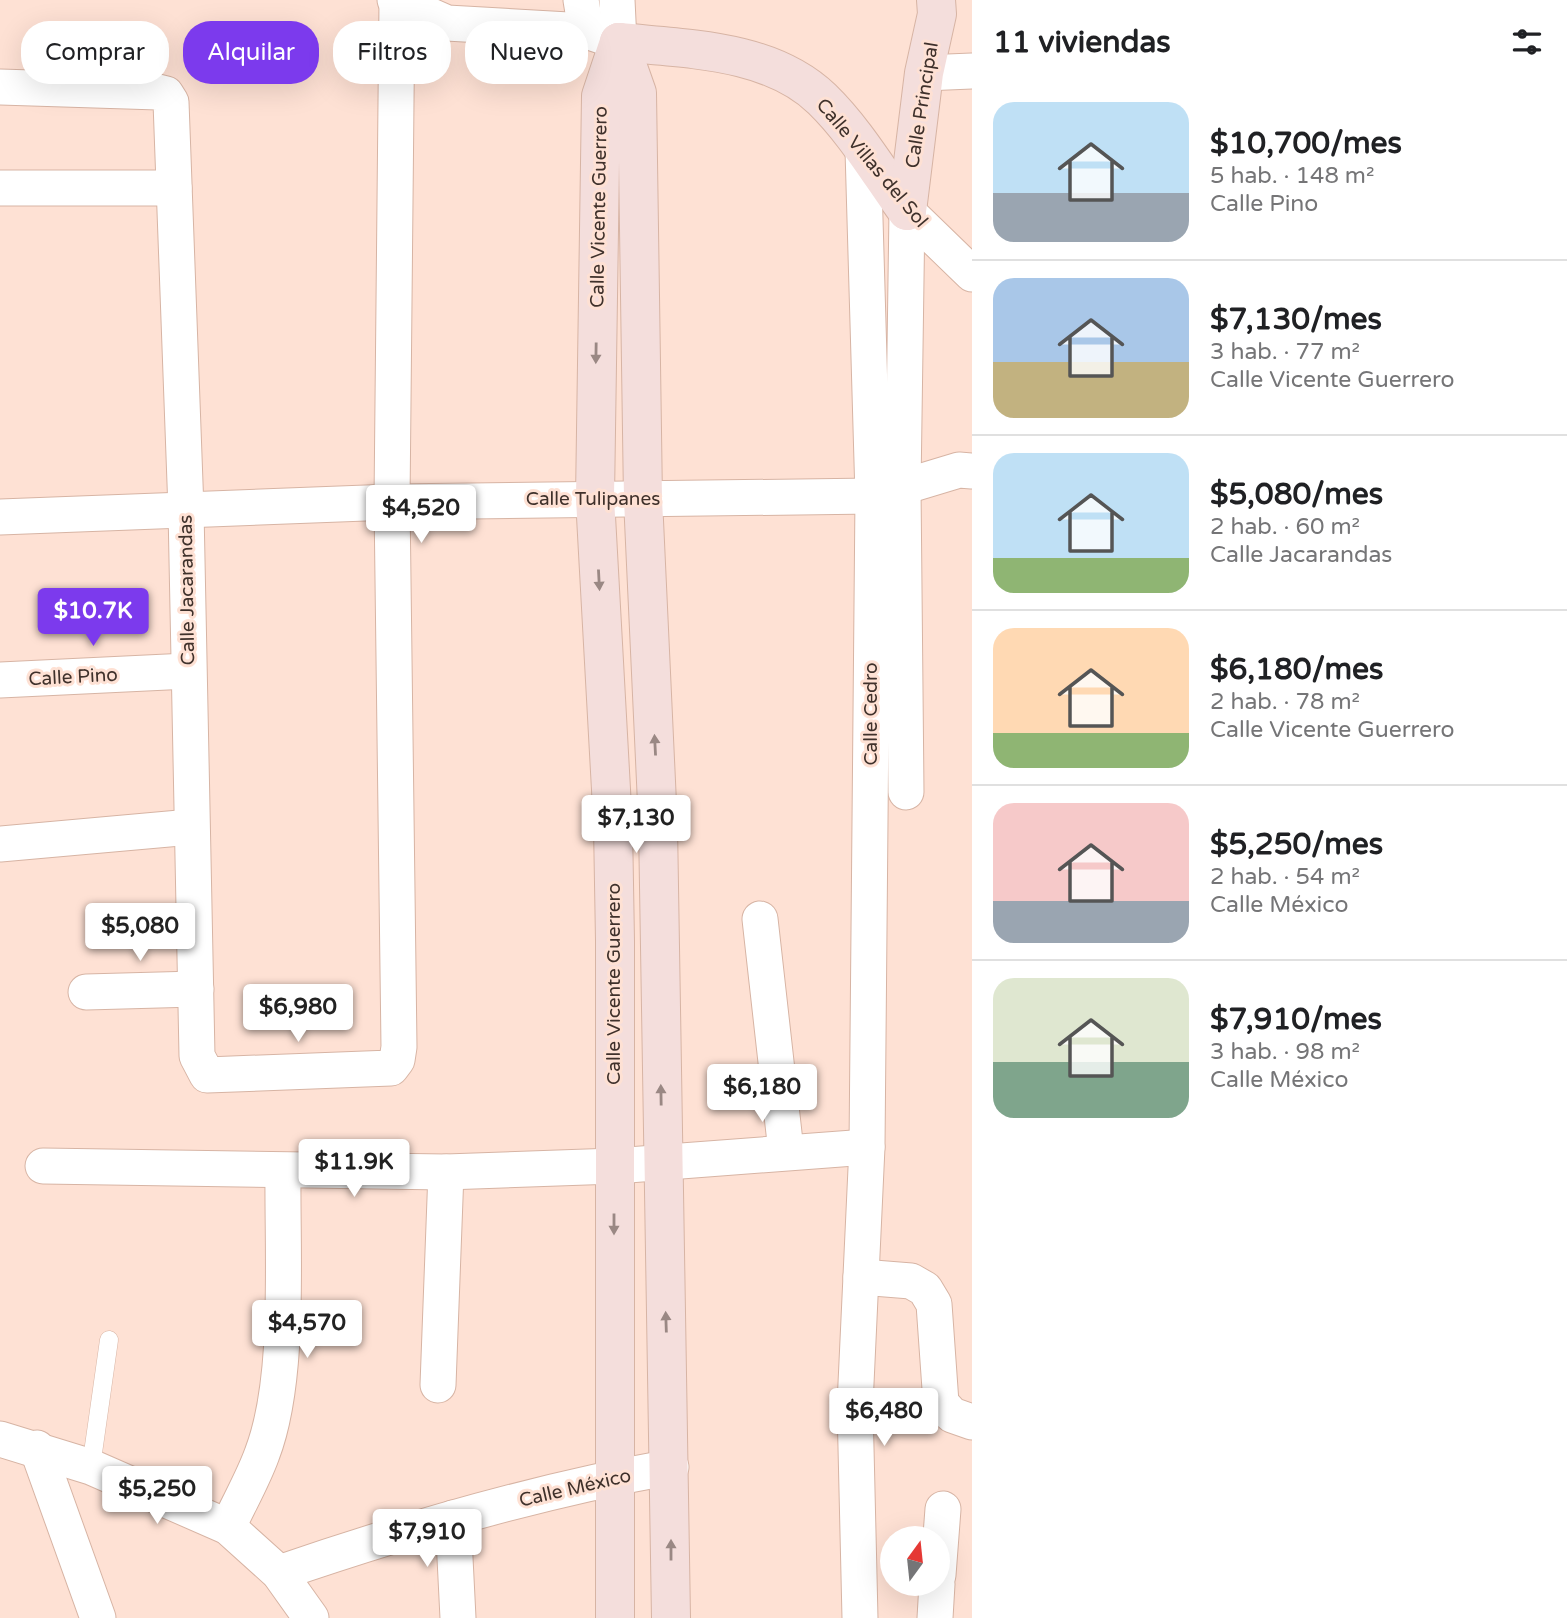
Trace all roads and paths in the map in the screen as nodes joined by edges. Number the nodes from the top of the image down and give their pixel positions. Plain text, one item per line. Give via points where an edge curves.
1 (617, 0) edge
2 (936, 0) edge
3 (396, 1) edge
4 (595, 25) edge
5 (972, 71) edge
6 (924, 73) junction
7 (0, 87) edge
8 (863, 150) junction
9 (0, 185) edge
10 (174, 188) junction
11 (907, 211) junction
12 (972, 274) edge
13 (972, 471) edge
14 (888, 491) junction
15 (595, 498) junction
16 (643, 499) junction
17 (393, 502) junction
18 (186, 510) junction
19 (0, 517) edge
20 (188, 671) junction
21 (0, 680) edge
22 (906, 792) dead end
23 (658, 825) junction
24 (613, 826) junction
25 (191, 827) junction
26 (0, 844) edge
27 (760, 919) dead end
28 (196, 989) junction
29 (86, 992) dead end
30 (867, 1147) junction
31 (786, 1151) junction
32 (661, 1160) junction
33 (43, 1166) dead end
34 (615, 1166) junction
35 (283, 1171) junction
36 (446, 1172) junction
37 (861, 1277) junction
38 (109, 1340) dead end
39 (438, 1385) dead end
40 (972, 1422) edge
41 (0, 1439) edge
42 (37, 1448) junction
43 (91, 1467) junction
44 (671, 1467) junction
45 (613, 1477) junction
46 (943, 1509) dead end
47 (453, 1518) junction
48 (942, 1526) edge
49 (228, 1527) junction
50 (279, 1573) junction
51 (936, 1596) edge
52 (98, 1618) edge
53 (311, 1618) edge
54 (458, 1618) edge
55 (615, 1618) edge
56 (671, 1618) edge
57 (860, 1618) edge
58 (935, 1618) edge

1 - 4 street
2 - 6 street, Calle Principal
3 - 4 street, Calle Villas del Sol via 447,23
3 - 17 street
4 - 8 street, Calle Villas del Sol via 775,68 822,99
4 -> 15 street, Calle Vicente Guerrero via 601,96
4 - 16 street, Calle Vicente Guerrero via 637,93
5 - 6 street
6 - 11 street, Calle Principal
7 - 10 street, Calle Jacarandas via 166,94 172,102
8 - 11 street, Calle Villas del Sol
8 - 14 street, Calle Cedro
9 - 10 street
10 - 18 street, Calle Jacarandas
11 - 12 street, Calle Villas del Sol
11 - 14 street, Calle Cedro
13 - 14 street, Calle Tulipanes
14 - 16 street, Calle Tulipanes
14 - 22 street, Calle Cedro
14 - 30 street, Calle Cedro
15 - 16 street, Calle Tulipanes
15 - 17 street, Calle Tulipanes
15 -> 24 street, Calle Vicente Guerrero
23 -> 16 street, Calle Vicente Guerrero
17 - 18 street, Calle Tulipanes
17 - 28 street, Calle Jacarandas via 397,1060 391,1069 207,1075 197,1056
18 - 19 street, Calle Tulipanes
18 - 20 street, Calle Jacarandas
20 - 21 street, Calle Pino
20 - 25 street, Calle Jacarandas
23 - 24 street
32 -> 23 street, Calle Vicente Guerrero
24 - 34 street, Calle Vicente Guerrero
25 - 26 street
25 - 28 street, Calle Jacarandas
27 - 31 street
28 - 29 street
30 - 31 street
30 - 37 street, Calle Cedro
31 - 32 street
32 - 34 street
44 -> 32 street, Calle Vicente Guerrero
33 - 35 street
34 - 36 street
34 -> 45 street, Calle Vicente Guerrero
35 - 36 street
35 - 49 street via 276,1401 263,1453
36 - 39 street
37 - 40 street via 911,1281 925,1289 934,1304 941,1403 952,1415
37 - 57 street, Calle Cedro via 855,1405
38 - 43 lane
41 - 42 street
42 - 43 street
42 - 52 street
43 - 49 street
44 - 45 street, Calle México
56 -> 44 street, Calle Vicente Guerrero
45 - 47 street, Calle México
45 - 55 street, Calle Vicente Guerrero
46 - 48 street
47 - 50 street, Calle México via 403,1530
47 - 54 street
49 - 50 street
50 - 53 street
51 - 58 street

